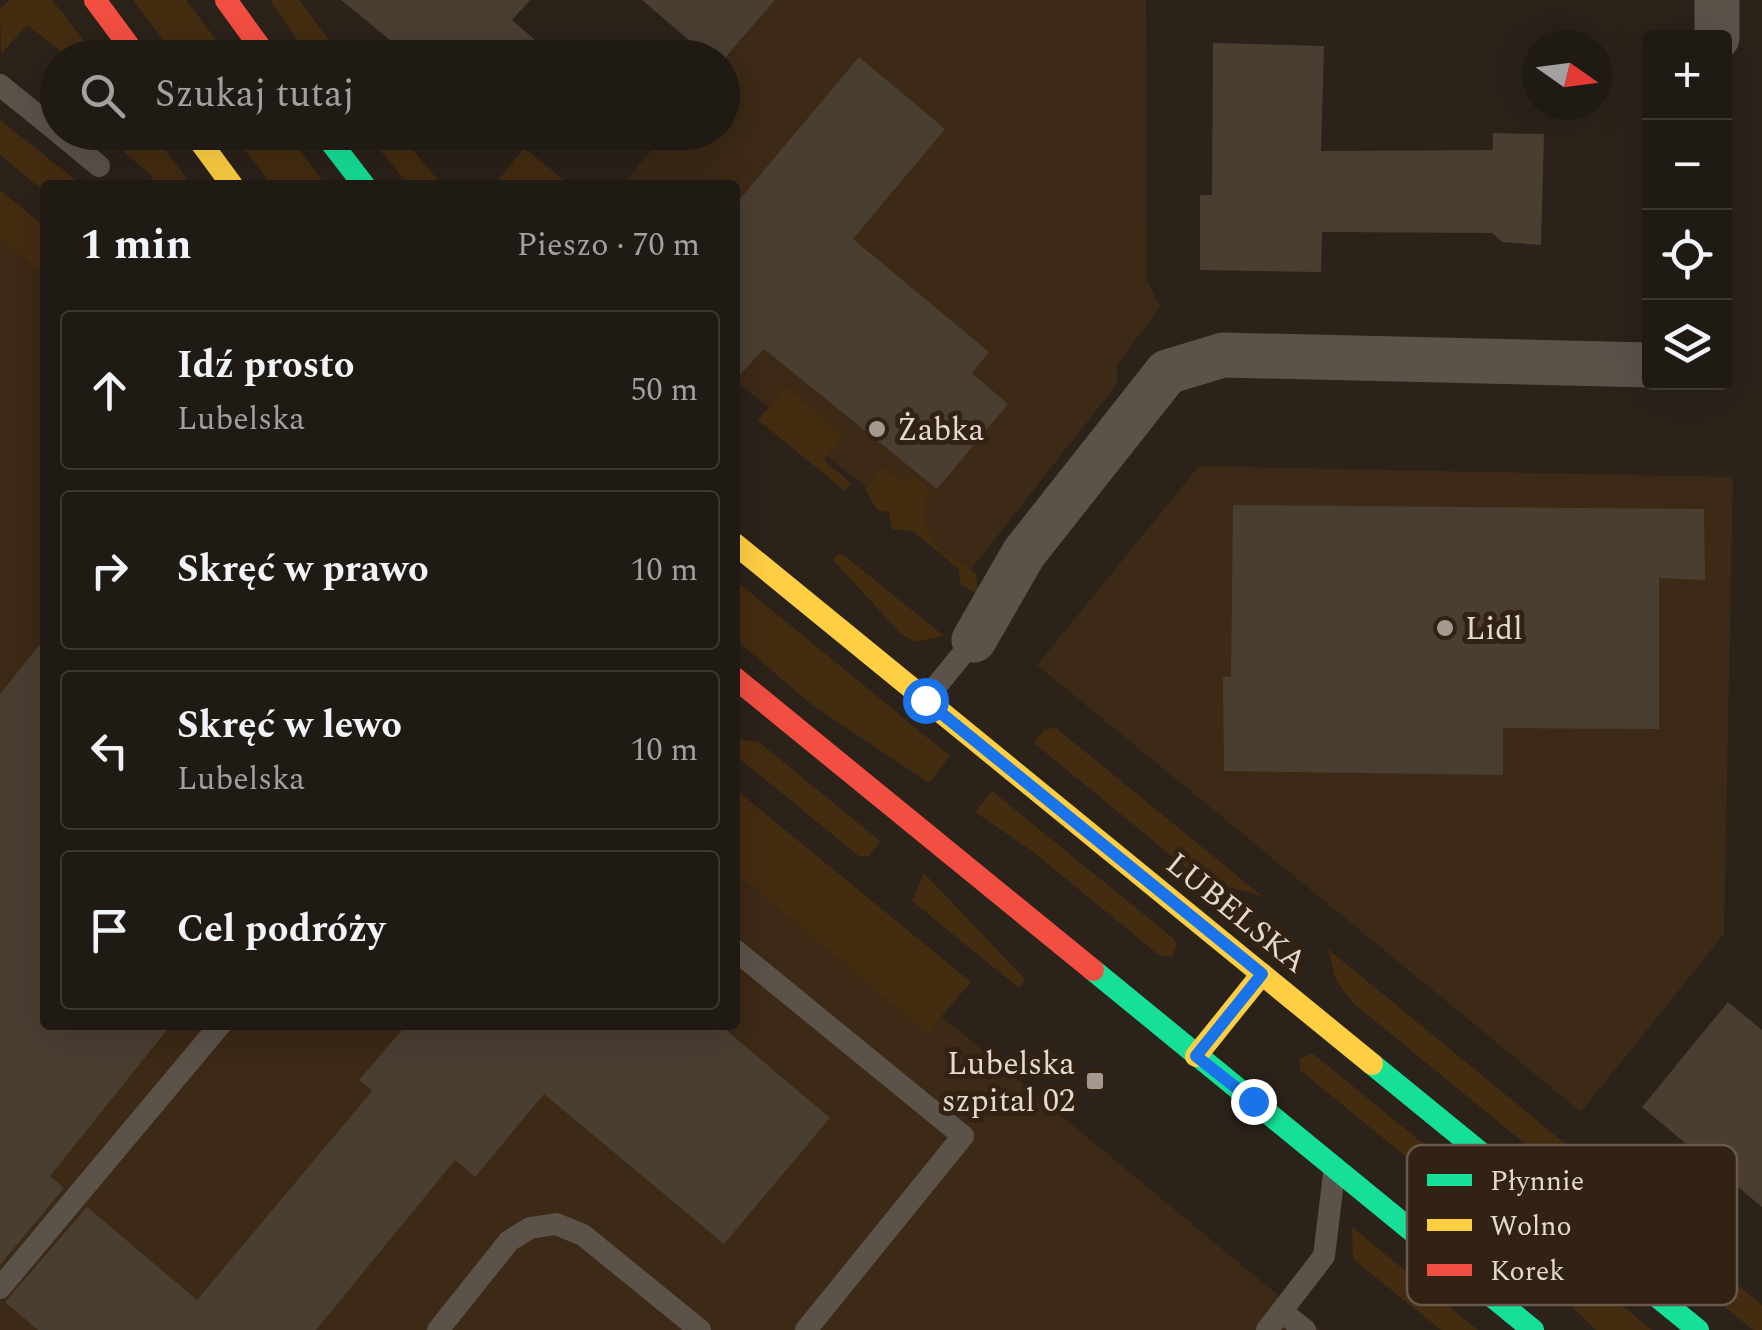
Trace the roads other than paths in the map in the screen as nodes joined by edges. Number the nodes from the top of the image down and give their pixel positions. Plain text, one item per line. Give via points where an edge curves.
1 (95, 0) edge
2 (226, 0) edge
3 (1717, 0) edge
4 (1717, 30) edge
5 (125, 40) edge
6 (255, 40) edge
7 (0, 85) edge
8 (40, 117) edge
9 (80, 150) edge
10 (206, 150) edge
11 (337, 150) edge
12 (100, 166) dead end
13 (228, 180) edge
14 (360, 180) edge
15 (1642, 365) edge
16 (740, 548) edge
17 (974, 640) joint
18 (740, 682) edge
19 (925, 700) junction
20 (740, 954) edge
21 (1262, 974) junction
22 (216, 1030) edge
23 (1196, 1056) junction
24 (1471, 1145) edge
25 (1335, 1169) junction
26 (1407, 1228) edge
27 (0, 1288) edge
28 (1502, 1305) edge
29 (1667, 1305) edge
30 (1274, 1321) edge
31 (438, 1330) edge
32 (700, 1330) edge
33 (806, 1330) edge
34 (1305, 1330) edge
35 (1533, 1330) edge
36 (1698, 1330) edge

1 - 5 main road
2 - 6 main road
3 - 4 street
7 - 8 lane
9 - 12 lane
10 - 13 main road
11 - 14 main road
15 - 17 street via 1224,354 1167,372 1024,554
16 - 19 main road, LUBELSKA
17 - 19 lane
18 - 23 main road
19 - 21 main road, LUBELSKA
20 - 33 lane via 963,1136
21 - 23 main road
21 - 24 main road, LUBELSKA
22 - 27 lane
23 - 25 main road
25 - 26 main road
25 - 30 lane via 1324,1256
28 - 35 main road
29 - 36 main road, LUBELSKA
30 - 34 lane
31 - 32 lane via 509,1241 530,1228 556,1224 583,1235

